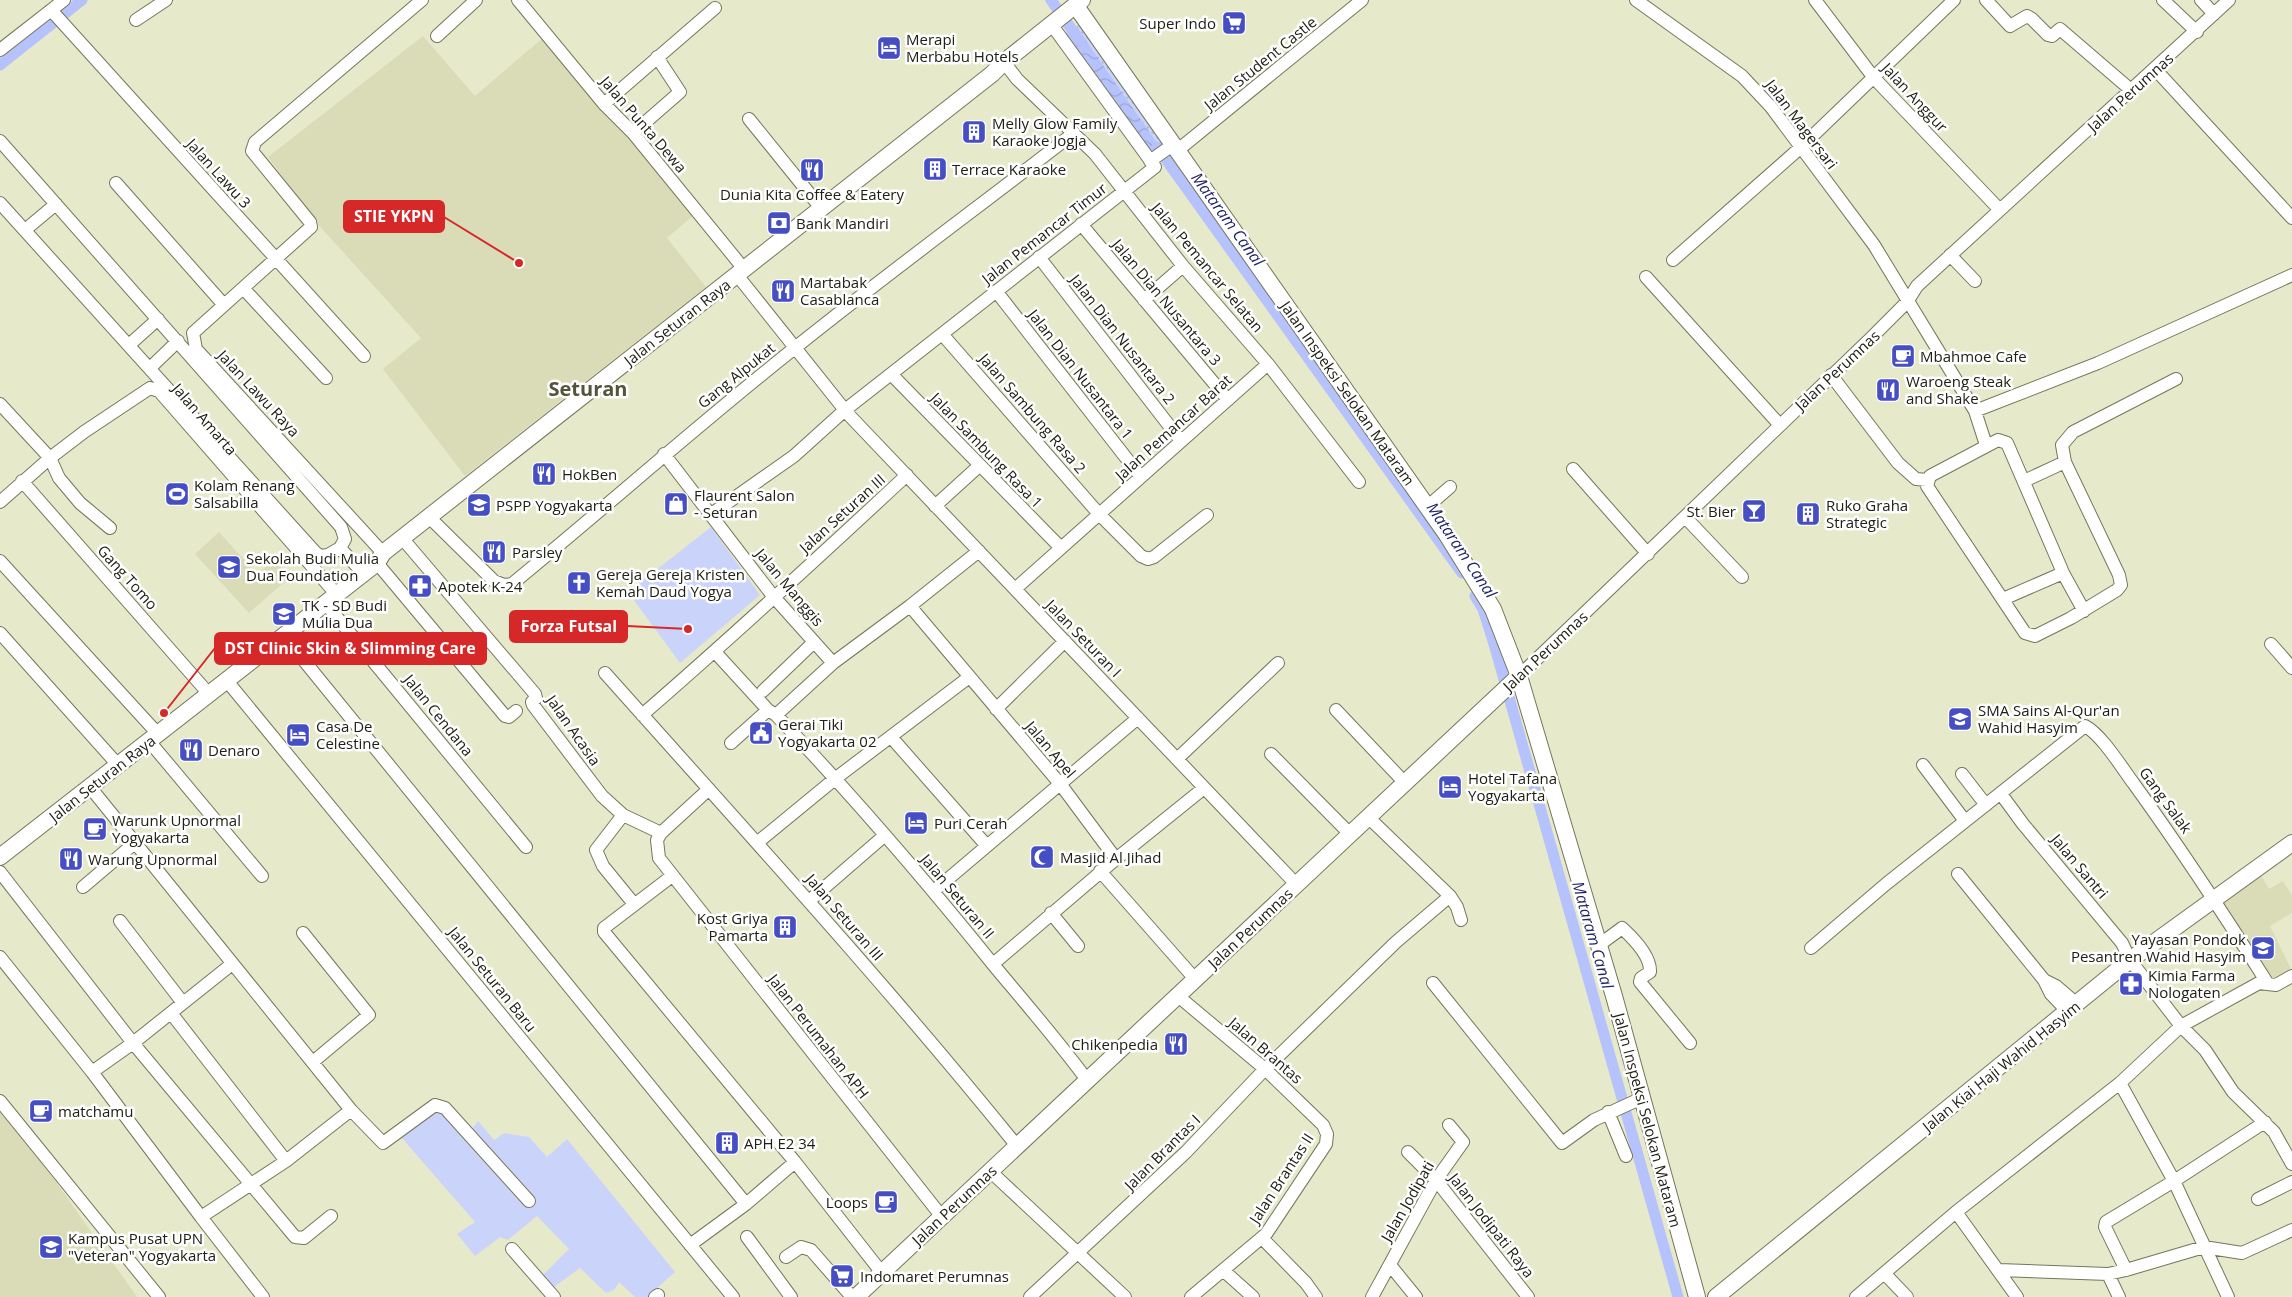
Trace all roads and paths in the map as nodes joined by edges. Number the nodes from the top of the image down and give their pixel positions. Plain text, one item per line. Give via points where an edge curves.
1 (64, 0) edge
2 (166, 0) edge
3 (422, 0) edge
4 (476, 0) edge
5 (518, 0) edge
6 (1362, 0) edge
7 (1815, 0) edge
8 (1954, 0) edge
9 (1986, 0) edge
10 (2163, 0) edge
11 (2201, 0) edge
12 (2229, 0) edge
13 (1643, 2) edge
14 (1076, 6) edge
15 (715, 8) dead end
16 (53, 12) junction
17 (2214, 14) junction
18 (136, 20) dead end
19 (1055, 25) junction
20 (2197, 32) junction
21 (437, 36) dead end
22 (0, 50) edge
23 (657, 57) junction
24 (1004, 64) junction
25 (2156, 69) junction
26 (1874, 78) junction
27 (2131, 90) junction
28 (604, 104) junction
29 (749, 119) dead end
30 (1074, 133) junction
31 (633, 134) junction
32 (0, 141) edge
33 (1172, 148) junction
34 (1800, 148) junction
35 (1151, 160) junction
36 (116, 183) dead end
37 (1124, 190) junction
38 (0, 203) edge
39 (56, 204) junction
40 (821, 208) junction
41 (1999, 209) junction
42 (2292, 218) edge
43 (1081, 224) junction
44 (25, 230) junction
45 (1950, 255) junction
46 (1039, 257) junction
47 (275, 259) junction
48 (1673, 260) dead end
49 (1183, 266) junction
50 (740, 272) junction
51 (2292, 275) edge
52 (1646, 277) dead end
53 (1975, 281) dead end
54 (243, 288) junction
55 (996, 292) junction
56 (1144, 300) junction
57 (1907, 302) junction
58 (224, 305) junction
59 (158, 319) junction
60 (942, 334) junction
61 (178, 340) junction
62 (129, 345) junction
63 (795, 347) junction
64 (364, 356) dead end
65 (1268, 364) junction
66 (151, 368) junction
67 (891, 374) junction
68 (1831, 375) junction
69 (326, 378) dead end
70 (2176, 379) dead end
71 (1228, 400) junction
72 (0, 404) edge
73 (1975, 410) junction
74 (847, 412) junction
75 (1779, 424) junction
76 (1182, 441) junction
77 (1986, 445) junction
78 (664, 454) junction
79 (50, 458) junction
80 (2065, 462) junction
81 (979, 466) junction
82 (1573, 469) dead end
83 (907, 475) junction
84 (1141, 477) junction
85 (1927, 480) junction
86 (2024, 481) junction
87 (22, 482) junction
88 (1359, 482) dead end
89 (1450, 487) dead end
90 (2, 495) edge
91 (935, 506) junction
92 (1427, 507) junction
93 (1099, 514) junction
94 (1207, 515) dead end
95 (710, 516) junction
96 (429, 517) junction
97 (1685, 517) junction
98 (110, 528) dead end
99 (402, 538) junction
100 (340, 548) junction
101 (1061, 548) junction
102 (979, 551) junction
103 (1648, 554) junction
104 (380, 558) junction
105 (0, 561) edge
106 (2063, 573) junction
107 (364, 574) junction
108 (1742, 576) dead end
109 (1015, 589) junction
110 (774, 596) junction
111 (332, 599) junction
112 (2003, 599) junction
113 (910, 606) junction
114 (2084, 610) junction
115 (0, 633) edge
116 (284, 636) junction
117 (1065, 641) junction
118 (814, 642) junction
119 (2271, 644) dead end
120 (716, 652) junction
121 (833, 663) junction
122 (1278, 663) dead end
123 (2292, 668) edge
124 (605, 673) dead end
125 (968, 678) junction
126 (1514, 680) junction
127 (227, 681) junction
128 (763, 691) dead end
129 (209, 694) junction
130 (996, 708) junction
131 (1336, 710) dead end
132 (516, 712) dead end
133 (772, 713) junction
134 (642, 715) junction
135 (1138, 718) junction
136 (891, 737) junction
137 (153, 738) junction
138 (731, 743) dead end
139 (1271, 754) dead end
140 (1177, 759) junction
141 (118, 765) junction
142 (1923, 765) dead end
143 (1962, 774) dead end
144 (836, 778) junction
145 (1405, 783) junction
146 (1061, 785) junction
147 (90, 787) junction
148 (1204, 788) junction
149 (709, 789) junction
150 (2001, 794) junction
151 (1986, 805) junction
152 (623, 815) junction
153 (1368, 817) junction
154 (1965, 821) junction
155 (661, 833) junction
156 (1350, 834) junction
157 (884, 836) junction
158 (136, 842) junction
159 (758, 842) junction
160 (2292, 844) edge
161 (987, 846) junction
162 (526, 847) dead end
163 (0, 857) edge
164 (1116, 859) junction
165 (1100, 871) junction
166 (0, 872) edge
167 (1958, 874) dead end
168 (262, 876) dead end
169 (672, 876) junction
170 (1296, 884) junction
171 (83, 887) dead end
172 (935, 890) junction
173 (1450, 896) junction
174 (2214, 900) junction
175 (809, 901) junction
176 (634, 904) junction
177 (1051, 914) junction
178 (1461, 920) dead end
179 (120, 921) dead end
180 (303, 933) dead end
181 (1078, 946) dead end
182 (1599, 946) junction
183 (1811, 948) dead end
184 (0, 957) edge
185 (2130, 960) junction
186 (232, 964) junction
187 (993, 964) junction
188 (2292, 976) edge
189 (1195, 979) junction
190 (1433, 983) dead end
191 (2268, 984) junction
192 (1178, 996) junction
193 (183, 1003) junction
194 (2072, 1008) junction
195 (171, 1013) junction
196 (2181, 1026) junction
197 (133, 1043) junction
198 (1690, 1043) dead end
199 (314, 1061) junction
200 (1265, 1069) junction
201 (92, 1072) junction
202 (1087, 1080) junction
203 (2120, 1083) junction
204 (1636, 1100) junction
205 (0, 1101) edge
206 (351, 1110) junction
207 (1611, 1111) junction
208 (2265, 1122) junction
209 (1449, 1125) dead end
210 (1327, 1134) joint
211 (1017, 1146) junction
212 (1408, 1152) dead end
213 (1626, 1156) dead end
214 (286, 1161) junction
215 (795, 1162) junction
216 (2292, 1164) edge
217 (990, 1172) junction
218 (1436, 1180) junction
219 (2174, 1182) junction
220 (2292, 1182) edge
221 (250, 1186) junction
222 (2258, 1199) dead end
223 (530, 1200) dead end
224 (746, 1204) junction
225 (1956, 1212) junction
226 (331, 1216) dead end
227 (201, 1217) junction
228 (942, 1217) junction
229 (2292, 1230) edge
230 (746, 1237) dead end
231 (1262, 1238) junction
232 (690, 1245) junction
233 (2204, 1247) junction
234 (512, 1249) dead end
235 (1077, 1253) junction
236 (786, 1257) dead end
237 (1390, 1265) junction
238 (1999, 1270) junction
239 (2126, 1270) junction
240 (1224, 1271) junction
241 (882, 1273) junction
242 (1885, 1274) junction
243 (2108, 1274) junction
244 (159, 1297) edge
245 (263, 1297) edge
246 (554, 1297) edge
247 (733, 1297) edge
248 (791, 1297) edge
249 (852, 1297) edge
250 (856, 1297) edge
251 (1030, 1297) edge
252 (1125, 1297) edge
253 (1191, 1297) edge
254 (1253, 1297) edge
255 (1316, 1297) edge
256 (1372, 1297) edge
257 (1416, 1297) edge
258 (1528, 1297) edge
259 (1697, 1297) edge
260 (1716, 1297) edge
261 (1856, 1297) edge
262 (1908, 1297) edge
263 (2017, 1297) edge
264 (2119, 1297) edge
265 (2228, 1297) edge

1 - 16 street
2 - 18 street
3 - 47 street, Jalan Lawu Raya via 252,146 252,151 311,226
4 - 21 street
5 - 28 street, Jalan Punta Dewa
6 - 33 street, Jalan Student Castle
7 - 26 street, Jalan Anggur
8 - 26 street
9 - 27 street via 2010,26 2027,16 2048,35 2052,36 2060,28
10 - 20 street
11 - 17 street
12 - 17 street, Jalan Perumnas
13 - 34 street, Jalan Magersari via 1742,76 1771,107
14 - 19 main road, Jalan Seturan Raya
14 - 33 main road, Jalan Inspeksi Selokan Mataram
15 - 23 street
16 - 22 street
16 - 47 street, Jalan Lawu 3
17 - 20 street, Jalan Perumnas
19 - 24 main road, Jalan Seturan Raya
19 - 35 street
20 - 25 street, Jalan Perumnas
23 - 28 street
23 - 31 street via 680,92
24 - 30 street, Jalan Pemancar Timur
24 - 40 main road, Jalan Seturan Raya
25 - 27 street, Jalan Perumnas
25 - 42 street
26 - 34 street
26 - 41 street, Jalan Anggur
27 - 41 street, Jalan Perumnas
28 - 31 street, Jalan Punta Dewa
29 - 40 street
30 - 37 street, Jalan Pemancar Timur
30 - 63 street, Gang Alpukat
31 - 50 street, Jalan Punta Dewa
32 - 39 street
33 - 35 street
33 - 92 main road, Jalan Inspeksi Selokan Mataram
34 - 48 street
34 - 57 street, Jalan Magersari via 1874,245
35 - 37 street via 1155,167
36 - 58 street
37 - 43 street, Jalan Pemancar Timur
37 - 49 street, Jalan Pemancar Selatan
38 - 44 street
39 - 44 street
39 - 59 street
40 - 50 main road, Jalan Seturan Raya
41 - 45 street, Jalan Perumnas
43 - 46 street, Jalan Pemancar Timur
43 - 56 street, Jalan Dian Nusantara 3
44 - 62 street
45 - 53 street
45 - 57 street, Jalan Perumnas via 1917,286
46 - 55 street, Jalan Pemancar Timur
46 - 76 street, Jalan Dian Nusantara 2
47 - 54 street, Jalan Lawu Raya
47 - 64 street, Jalan Lawu 3
49 - 56 street
49 - 65 street, Jalan Pemancar Selatan
50 - 63 street
50 - 96 main road, Jalan Seturan Raya
51 - 73 street via 2098,363
52 - 75 street
54 - 58 street, Jalan Lawu Raya
54 - 69 street
55 - 60 street, Jalan Pemancar Timur
55 - 84 street, Jalan Dian Nusantara 1
56 - 71 street, Jalan Dian Nusantara 3
57 - 68 street, Jalan Perumnas
57 - 73 street, Jalan Magersari
58 - 104 street, Jalan Lawu Raya via 193,333 196,349
59 - 61 street
59 - 62 street
60 - 67 street, Jalan Pemancar Timur
60 - 93 street, Jalan Sambung Rasa 2
61 - 66 street
61 - 100 street via 341,527 345,539
62 - 66 street
63 - 74 street
63 - 78 street, Gang Alpukat
65 - 71 street, Jalan Pemancar Barat
65 - 88 street, Jalan Pemancar Selatan
66 - 100 street via 315,552 320,556 328,555
67 - 74 street, Jalan Pemancar Timur
67 - 81 street, Jalan Sambung Rasa 1
68 - 75 street, Jalan Perumnas
68 - 85 street via 1898,463 1916,479
70 - 80 street via 2073,432 2062,445
71 - 76 street, Jalan Pemancar Barat
72 - 79 street
73 - 77 street, Jalan Magersari
74 - 83 street, Jalan Seturan I
74 - 95 street, Jalan Pemancar Timur via 794,456
75 - 97 street, Jalan Perumnas
76 - 84 street, Jalan Pemancar Barat
77 - 85 street
77 - 86 street via 1998,440 2007,443
78 - 95 street, Jalan Manggis
78 - 96 street, Gang Alpukat via 512,584 494,581
79 - 87 street, Jalan Amarta
79 - 98 street via 64,484
79 - 111 street, Jalan Amarta via 150,388 159,391
80 - 86 street
80 - 114 street via 2121,583 2117,590
81 - 91 street
81 - 101 street, Jalan Sambung Rasa 1
82 - 103 street
83 - 91 street, Jalan Seturan I
83 - 110 street, Jalan Seturan III
84 - 93 street, Jalan Pemancar Barat
85 - 112 street
86 - 106 street
87 - 90 street, Jalan Amarta
87 - 129 street, Gang Tomo
89 - 92 street
91 - 102 street, Jalan Seturan I
92 - 126 main road, Jalan Inspeksi Selokan Mataram via 1494,608
93 - 94 street via 1141,556 1148,559
93 - 101 street, Jalan Pemancar Barat
95 - 110 street, Jalan Manggis
96 - 99 main road, Jalan Seturan Raya
97 - 103 street, Jalan Perumnas
97 - 108 street
99 - 104 main road, Jalan Seturan Raya
99 - 152 street, Jalan Acasia via 536,694 533,705 602,796
100 - 107 street
101 - 109 street, Jalan Pemancar Barat
102 - 109 street, Jalan Seturan I
102 - 113 street
103 - 126 street, Jalan Perumnas
104 - 107 main road, Jalan Seturan Raya
104 - 132 street via 505,716
105 - 137 street
106 - 112 street
106 - 114 street
107 - 111 main road, Jalan Seturan Raya
109 - 117 street, Jalan Seturan I
110 - 118 street, Jalan Manggis
110 - 120 street, Jalan Seturan III
111 - 116 main road, Jalan Seturan Raya
111 - 162 street, Jalan Cendana
112 - 114 street via 2015,621 2032,637
113 - 121 street
113 - 125 street, Jalan Apel
115 - 141 street
116 - 127 main road, Jalan Seturan Raya
116 - 224 street
117 - 130 street
117 - 135 street, Jalan Seturan I
118 - 121 street, Jalan Manggis
118 - 128 street
119 - 123 street
120 - 133 street, Jalan Seturan II
120 - 134 street, Jalan Seturan III
121 - 133 street
122 - 140 street
124 - 134 street, Jalan Seturan III
125 - 130 street, Jalan Apel
125 - 136 street
126 - 145 main road, Jalan Perumnas
126 - 182 main road, Jalan Inspeksi Selokan Mataram
127 - 129 main road, Jalan Seturan Raya
127 - 232 street, Jalan Seturan Baru
129 - 137 main road, Jalan Seturan Raya
130 - 146 street, Jalan Apel
131 - 145 street
133 - 138 street
133 - 144 street, Jalan Seturan II
134 - 149 street, Jalan Seturan III
135 - 140 street, Jalan Seturan I
135 - 146 street
136 - 144 street
136 - 161 street
137 - 141 main road, Jalan Seturan Raya
137 - 168 street
139 - 156 street
140 - 148 street, Jalan Seturan I
141 - 147 main road, Jalan Seturan Raya
142 - 154 street
143 - 151 street
144 - 157 street, Jalan Seturan II
144 - 159 street
145 - 153 main road, Jalan Perumnas
146 - 161 street
146 - 164 street, Jalan Apel
147 - 158 street
147 - 163 main road, Jalan Seturan Raya
148 - 164 street
148 - 170 street, Jalan Seturan I
149 - 155 street
149 - 159 street, Jalan Seturan III
150 - 151 street
150 - 174 street, Gang Salak via 2085,726 2124,770
150 - 185 street, Jalan Santri via 2122,943
151 - 154 street
152 - 155 street, Jalan Acasia
152 - 176 street via 596,850 603,866
153 - 156 main road, Jalan Perumnas
153 - 173 street
154 - 183 street
155 - 169 street, Jalan Perumahan APH via 657,840 659,858
156 - 170 main road, Jalan Perumnas
157 - 172 street, Jalan Seturan II
157 - 175 street
158 - 171 street
158 - 186 street
159 - 175 street, Jalan Seturan III
160 - 174 main road, Jalan Kiai Haji Wahid Hasyim
161 - 172 street
164 - 165 street
165 - 177 street
165 - 189 street
166 - 197 street
167 - 194 street via 2044,980 2051,994
169 - 176 street
169 - 228 street, Jalan Perumahan APH
170 - 189 main road, Jalan Perumnas
172 - 187 street, Jalan Seturan II
173 - 178 street
173 - 200 street, Jalan Brantas I via 1396,942
174 - 185 main road, Jalan Kiai Haji Wahid Hasyim
174 - 191 street, Gang Salak
175 - 211 street, Jalan Seturan III via 899,1003
176 - 215 street via 604,928 606,936
177 - 181 street
177 - 187 street
179 - 193 street
180 - 199 street via 369,1014
182 - 198 street via 1622,928 1635,941 1650,966 1650,972 1640,982
182 - 204 main road, Jalan Inspeksi Selokan Mataram
184 - 201 street
185 - 194 main road, Jalan Kiai Haji Wahid Hasyim
185 - 196 street, Jalan Santri
186 - 193 street
186 - 199 street
187 - 202 street, Jalan Seturan II
188 - 191 street via 2276,985
189 - 192 main road, Jalan Perumnas
190 - 207 street via 1562,1143
191 - 196 street via 2259,983
192 - 200 street, Jalan Brantas
192 - 202 main road, Jalan Perumnas
193 - 195 street
194 - 260 main road, Jalan Kiai Haji Wahid Hasyim
195 - 197 street
195 - 214 street
196 - 203 street
196 - 208 street, Jalan Santri via 2205,1050 2242,1102
197 - 201 street
197 - 221 street
199 - 206 street
200 - 210 street, Jalan Brantas via 1323,1125
200 - 235 street, Jalan Brantas I via 1186,1152
201 - 227 street
202 - 211 main road, Jalan Perumnas
203 - 219 street
203 - 225 street
204 - 207 street
204 - 259 main road, Jalan Inspeksi Selokan Mataram
205 - 244 street
206 - 214 street
206 - 223 street via 383,1143 436,1105 445,1108
207 - 213 street
208 - 216 street, Jalan Santri
208 - 219 street
209 - 218 street, Jalan Jodipati via 1463,1142
210 - 231 street, Jalan Brantas II via 1326,1144
211 - 217 main road, Jalan Perumnas
212 - 218 street, Jalan Jodipati Raya
214 - 221 street
215 - 224 street
215 - 241 street
217 - 228 main road, Jalan Perumnas
217 - 235 street
218 - 237 street, Jalan Jodipati
218 - 258 street, Jalan Jodipati Raya
219 - 233 street
219 - 239 street via 2106,1222 2105,1227
220 - 222 street
221 - 226 street via 298,1239 304,1238
221 - 227 street
224 - 232 street
225 - 238 street
225 - 242 street
227 - 245 street
228 - 241 main road, Jalan Perumnas
229 - 233 street via 2242,1253
230 - 248 street
231 - 240 street, Jalan Brantas II
231 - 255 street
232 - 247 street, Jalan Seturan Baru
233 - 239 street
233 - 265 street via 2216,1266
234 - 246 street
235 - 251 street, Jalan Brantas I
235 - 252 street
236 - 249 street via 801,1247 811,1250
237 - 256 street, Jalan Jodipati
237 - 257 street
238 - 243 street
238 - 263 street
239 - 243 street
240 - 253 street, Jalan Brantas II
240 - 254 street
241 - 250 main road, Jalan Perumnas
242 - 261 street
242 - 262 street
243 - 264 street

